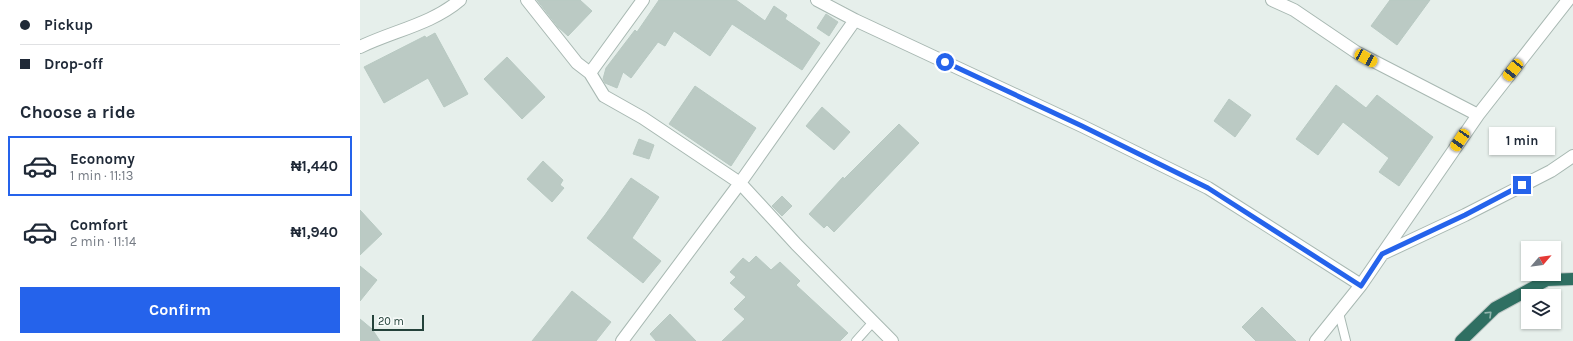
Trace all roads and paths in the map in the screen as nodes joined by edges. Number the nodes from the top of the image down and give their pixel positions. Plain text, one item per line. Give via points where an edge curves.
1 (460, 0) edge
2 (527, 0) edge
3 (643, 0) edge
4 (817, 0) edge
5 (1272, 0) edge
6 (1568, 0) edge
7 (1297, 5) edge
8 (855, 20) junction
9 (360, 47) edge
10 (590, 73) junction
11 (1478, 115) junction
12 (1573, 156) edge
13 (740, 183) junction
14 (1382, 254) junction
15 (1573, 279) edge
16 (1361, 286) junction
17 (1339, 313) junction
18 (873, 322) junction
19 (622, 341) edge
20 (856, 341) edge
21 (892, 341) edge
22 (1316, 341) edge
23 (1346, 341) edge
24 (1461, 341) edge

1 - 9 street via 452,8
2 - 10 street via 577,63
3 - 10 street
4 - 8 street
5 - 7 street
6 - 11 street
7 - 11 street via 1356,52
8 - 13 street
8 - 16 street via 1208,188
10 - 13 street via 604,96 643,118
11 - 14 street
12 - 14 street via 1529,182
13 - 18 street
13 - 19 street
14 - 16 street
24 -> 15 highway via 1495,308 1547,280
16 - 17 street
17 - 22 street
17 - 23 lane
18 - 20 lane
18 - 21 street

